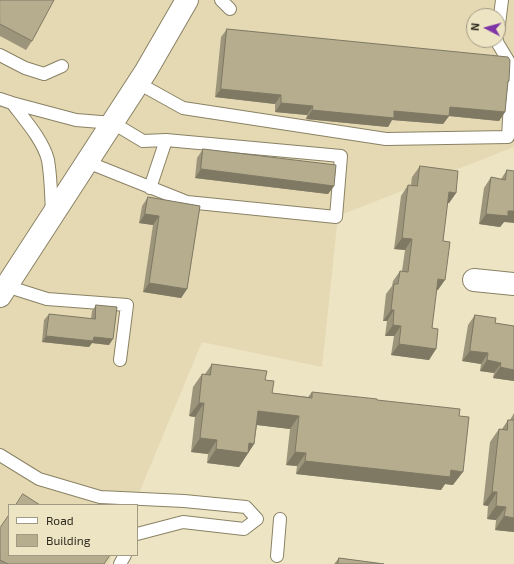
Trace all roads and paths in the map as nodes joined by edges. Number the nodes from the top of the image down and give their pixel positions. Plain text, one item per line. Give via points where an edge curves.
1 (187, 0) edge
2 (221, 0) edge
3 (230, 9) dead end
4 (501, 48) edge
5 (0, 55) edge
6 (62, 66) dead end
7 (138, 83) junction
8 (0, 99) edge
9 (12, 103) junction
10 (113, 123) junction
11 (166, 140) junction
12 (87, 162) junction
13 (150, 188) junction
14 (52, 215) junction
15 (474, 280) dead end
16 (514, 284) edge
17 (3, 291) edge
18 (120, 360) dead end
19 (0, 455) edge
20 (104, 501) edge
21 (184, 501) junction
22 (280, 519) dead end
23 (183, 522) junction
24 (138, 534) edge
25 (277, 556) dead end

1 - 7 main road
2 - 3 lane
4 - 7 lane via 512,67 508,137 386,139 183,108
5 - 6 lane via 25,68 44,74
7 - 10 main road
8 - 9 lane
9 - 10 lane via 76,120
9 - 14 lane via 34,131 47,158
10 - 11 lane via 143,141
10 - 12 main road
11 - 13 lane
11 - 13 lane via 341,156 336,217 187,202
12 - 13 lane
12 - 14 main road
14 - 17 main road
15 - 16 main road
17 - 18 lane via 47,299 127,305
19 - 20 lane via 39,479
20 - 21 lane
21 - 23 lane
21 - 23 lane via 246,507 257,519 244,529
22 - 25 lane
23 - 24 lane

